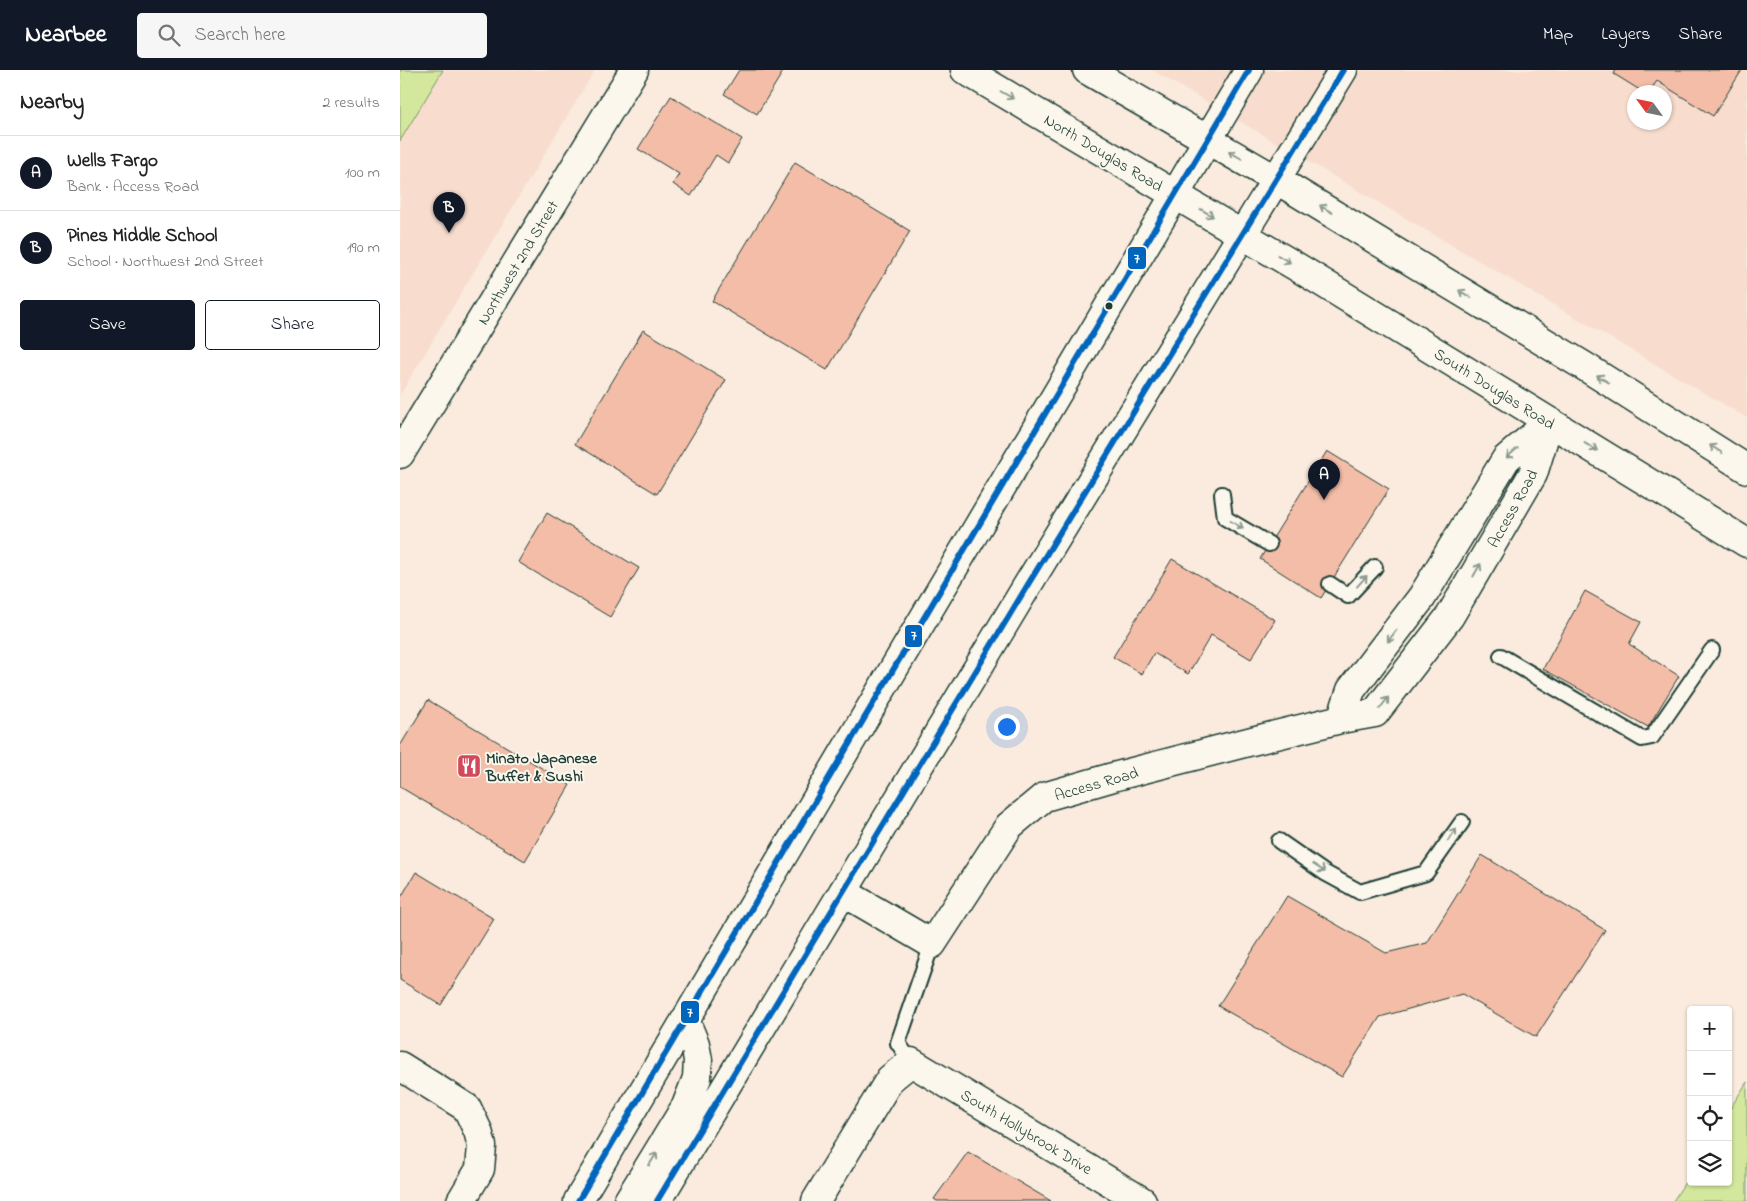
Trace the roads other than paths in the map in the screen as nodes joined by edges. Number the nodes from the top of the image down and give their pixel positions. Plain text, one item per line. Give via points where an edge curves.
1 (634, 70) edge
2 (965, 70) edge
3 (1087, 70) edge
4 (1249, 70) edge
5 (1344, 70) edge
6 (1207, 139) junction
7 (1277, 180) junction
8 (1175, 194) junction
9 (1242, 234) junction
10 (1549, 422) junction
11 (400, 454) edge
12 (1747, 469) edge
13 (1222, 494) dead end
14 (1747, 543) edge
15 (1269, 544) dead end
16 (1375, 567) dead end
17 (1330, 584) dead end
18 (1422, 598) junction
19 (1450, 616) junction
20 (1712, 650) dead end
21 (1501, 656) dead end
22 (1341, 720) junction
23 (1462, 822) dead end
24 (1278, 840) dead end
25 (843, 892) junction
26 (932, 944) junction
27 (685, 1020) junction
28 (911, 1062) junction
29 (400, 1066) edge
30 (461, 1201) edge
31 (578, 1201) edge
32 (628, 1201) edge
33 (657, 1201) edge
34 (816, 1201) edge
35 (1142, 1201) edge

1 - 11 main road, Northwest 2nd Street
2 -> 8 main road, North Douglas Road
3 - 6 main road
4 - 6 main road
5 - 7 main road
7 -> 6 main road
6 - 8 main road
7 - 9 main road
12 -> 7 main road
8 -> 9 main road, North Douglas Road
8 - 27 main road
9 -> 10 main road, South Douglas Road
9 - 25 main road
10 -> 14 main road, South Douglas Road
10 -> 18 main road, Access Road via 1506,459
19 -> 10 main road, Access Road via 1533,474
13 -> 15 lane via 1225,518
17 -> 16 lane via 1348,596
18 - 19 main road
18 -> 22 main road, Access Road via 1351,690
22 -> 19 main road, Access Road via 1376,713
20 - 21 lane via 1652,737 1642,739
22 - 26 main road, Access Road via 1044,797 1009,826
24 -> 23 lane via 1325,873 1360,892 1426,873
25 - 26 main road
25 - 33 main road
26 - 28 lane via 898,1043
27 - 31 main road
32 -> 27 main road via 686,1106 696,1078 698,1060 695,1044
28 - 34 main road via 890,1079
28 - 35 main road, South Hollybrook Drive
29 - 30 main road via 467,1108 478,1131 482,1146 480,1169

